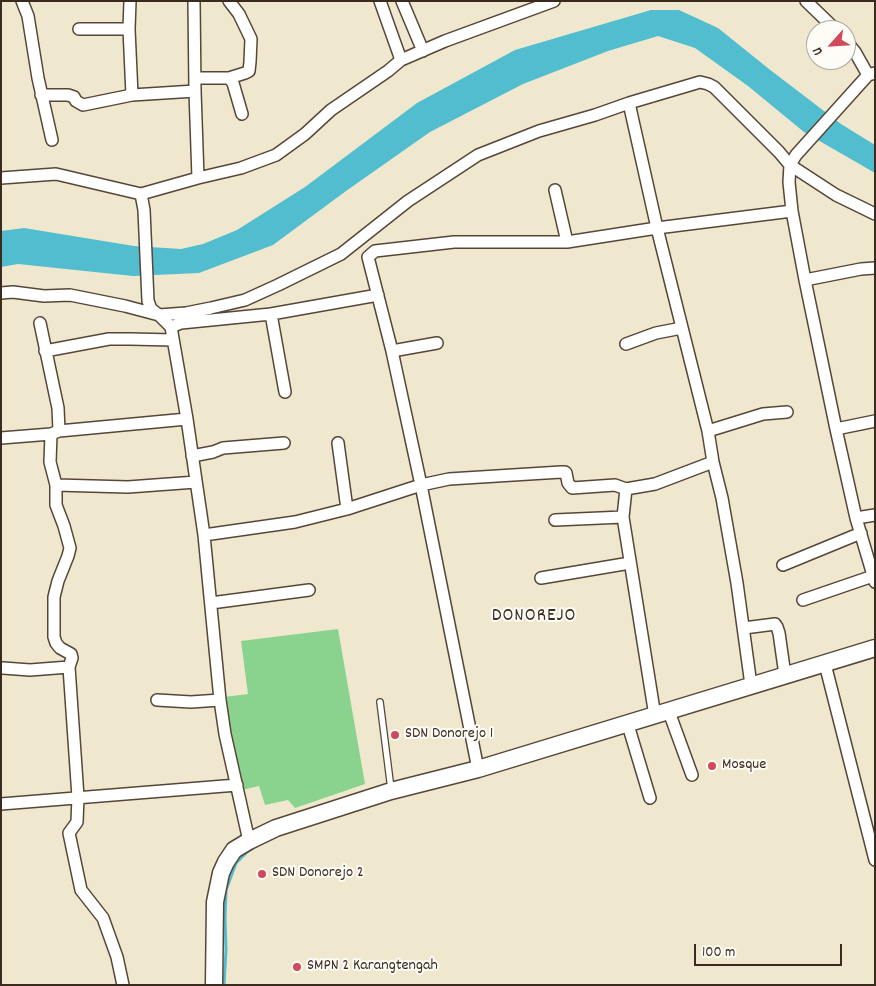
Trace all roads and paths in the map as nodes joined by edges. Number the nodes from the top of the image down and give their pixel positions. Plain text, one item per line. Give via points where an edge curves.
1 (22, 1) edge
2 (130, 1) edge
3 (194, 1) edge
4 (229, 1) edge
5 (380, 1) edge
6 (402, 1) edge
7 (554, 1) edge
8 (806, 1) edge
9 (536, 4) edge
10 (826, 20) edge
11 (79, 29) dead end
12 (129, 29) junction
13 (423, 51) junction
14 (856, 53) edge
15 (401, 60) junction
16 (872, 74) edge
17 (196, 78) junction
18 (229, 78) junction
19 (195, 91) junction
20 (41, 95) junction
21 (132, 95) junction
22 (629, 103) junction
23 (242, 114) dead end
24 (52, 140) dead end
25 (793, 160) junction
26 (1, 178) edge
27 (198, 178) junction
28 (555, 190) dead end
29 (141, 194) junction
30 (792, 211) junction
31 (875, 214) edge
32 (657, 228) junction
33 (567, 242) junction
34 (875, 268) edge
35 (805, 280) junction
36 (1, 294) edge
37 (378, 296) junction
38 (271, 314) junction
39 (159, 315) junction
40 (40, 323) dead end
41 (171, 327) junction
42 (682, 328) junction
43 (173, 340) junction
44 (437, 343) dead end
45 (626, 344) dead end
46 (45, 351) junction
47 (392, 351) junction
48 (285, 392) dead end
49 (787, 412) dead end
50 (187, 419) junction
51 (875, 422) edge
52 (836, 430) junction
53 (708, 431) junction
54 (55, 432) junction
55 (1, 438) edge
56 (284, 443) dead end
57 (338, 443) dead end
58 (192, 456) junction
59 (713, 462) junction
60 (196, 482) junction
61 (56, 485) junction
62 (421, 485) junction
63 (626, 489) junction
64 (347, 509) junction
65 (875, 515) edge
66 (623, 517) junction
67 (856, 518) junction
68 (555, 520) dead end
69 (861, 532) junction
70 (204, 535) junction
71 (630, 563) junction
72 (783, 565) dead end
73 (541, 578) dead end
74 (874, 579) edge
75 (309, 590) dead end
76 (803, 600) dead end
77 (211, 603) junction
78 (744, 628) junction
79 (875, 648) edge
80 (824, 664) junction
81 (69, 667) junction
82 (3, 668) dead end
83 (785, 675) junction
84 (751, 685) junction
85 (157, 700) dead end
86 (220, 700) junction
87 (380, 702) dead end
88 (662, 714) junction
89 (628, 724) junction
90 (478, 769) junction
91 (692, 776) dead end
92 (237, 785) junction
93 (391, 791) junction
94 (78, 797) junction
95 (650, 798) dead end
96 (1, 804) edge
97 (249, 840) junction
98 (875, 860) edge
99 (123, 985) edge
100 (214, 985) edge

1 - 20 street via 28,16
2 - 12 street
3 - 17 street
4 - 18 street via 251,39 249,71
5 - 15 street
6 - 13 street
7 - 9 street
8 - 10 street
9 - 13 street
11 - 12 street
12 - 21 street
13 - 15 street
14 - 16 street
15 - 27 street via 276,155 241,168
16 - 25 street
17 - 18 street
17 - 19 street
18 - 23 street
19 - 21 street
19 - 27 street
20 - 21 street via 68,95 83,105
20 - 24 street
22 - 25 street via 700,82 708,84 779,152
22 - 32 street
22 - 39 street via 538,131 478,155 408,201 341,254 278,286 245,300 186,313
25 - 30 street via 789,182
25 - 31 street via 836,195
26 - 29 street via 56,174
27 - 29 street
28 - 33 street
29 - 39 street via 148,300 151,309
30 - 32 street
30 - 35 street
32 - 33 street
32 - 42 street
33 - 37 street via 454,242 375,251 368,257
34 - 35 street
35 - 52 street
36 - 39 street via 70,295
37 - 38 street
37 - 47 street
38 - 41 street via 181,323
38 - 48 street
39 - 41 street
40 - 46 street
41 - 43 street
42 - 45 street
42 - 53 street
43 - 46 street via 109,339
43 - 50 street
44 - 47 street
46 - 54 street via 58,408
47 - 62 street
49 - 53 street via 763,414
50 - 54 street
50 - 58 street
51 - 52 street
52 - 67 street
53 - 59 street
54 - 55 street
54 - 61 street via 50,462
56 - 58 street via 223,448
57 - 64 street
58 - 60 street
59 - 63 street via 655,484
59 - 78 street
60 - 61 street via 128,487
60 - 70 street
61 - 81 street via 56,505 70,548 54,597 54,637 60,648 71,654
62 - 63 street via 565,472 572,488 614,485
62 - 64 street
62 - 90 street
63 - 66 street
64 - 70 street via 294,522
65 - 67 street
66 - 68 street
66 - 71 street
67 - 69 street
69 - 72 street
69 - 74 street
70 - 77 street
71 - 73 street
71 - 88 street
74 - 76 street
75 - 77 street
77 - 86 street
78 - 83 street via 775,624 778,627
78 - 84 street
79 - 80 main road
80 - 83 main road
80 - 98 street
81 - 82 street
81 - 94 street
83 - 84 main road
84 - 88 main road
85 - 86 street
86 - 92 street
87 - 93 lane
88 - 89 main road
88 - 91 street
89 - 90 main road
89 - 95 street
90 - 93 main road
92 - 94 street
92 - 97 street
93 - 97 main road via 276,828
94 - 96 street
94 - 99 street via 77,822 69,833 82,890 102,918
97 - 100 main road via 234,850 221,872 215,902

